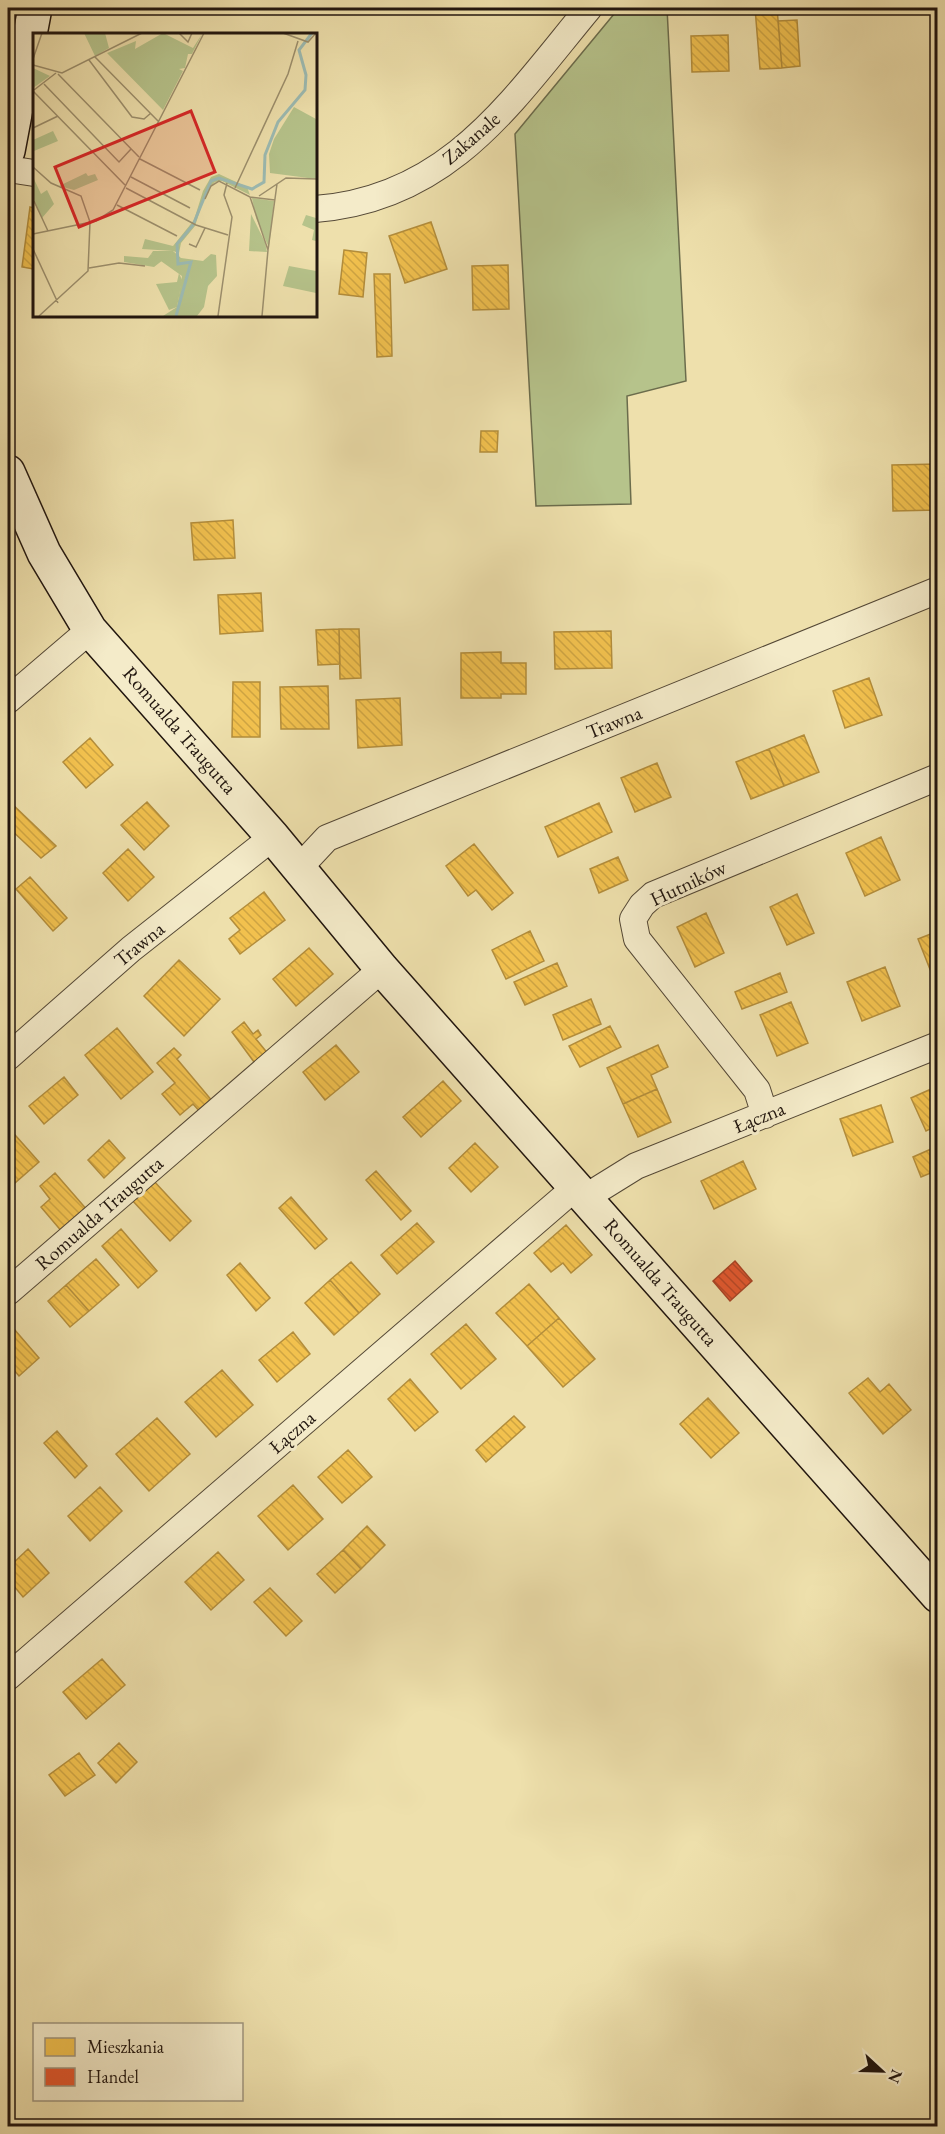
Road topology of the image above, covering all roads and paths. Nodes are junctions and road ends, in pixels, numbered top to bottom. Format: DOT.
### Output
graph roads {
  1 [pos="35,8"];
  2 [pos="590,8"];
  3 [pos="8,152"];
  4 [pos="8,169"];
  5 [pos="33,173"];
  6 [pos="316,209"];
  7 [pos="8,472"];
  8 [pos="938,590"];
  9 [pos="90,630"];
  10 [pos="8,700"];
  11 [pos="938,777"];
  12 [pos="273,837"];
  13 [pos="299,868"];
  14 [pos="382,969"];
  15 [pos="938,1045"];
  16 [pos="8,1057"];
  17 [pos="765,1115"];
  18 [pos="582,1192"];
  19 [pos="8,1292"];
  20 [pos="938,1596"];
  21 [pos="8,1677"];
  1 -- 3 [label="main road"];
  2 -- 6 [label="street, Zakanale"];
  4 -- 5 [label="street"];
  7 -- 9 [label="main road, Romualda Traugutta"];
  8 -- 13 [label="street, Trawna"];
  9 -- 10 [label="street"];
  9 -- 12 [label="main road, Romualda Traugutta"];
  11 -- 17 [label="street, Hutników"];
  12 -- 13 [label="main road, Romualda Traugutta"];
  12 -- 16 [label="street, Trawna"];
  13 -- 14 [label="main road, Romualda Traugutta"];
  14 -- 18 [label="main road, Romualda Traugutta"];
  14 -- 19 [label="street, Romualda Traugutta"];
  15 -- 17 [label="street, Łączna"];
  17 -- 18 [label="street, Łączna"];
  18 -- 20 [label="main road, Romualda Traugutta"];
  18 -- 21 [label="street, Łączna"];
}
